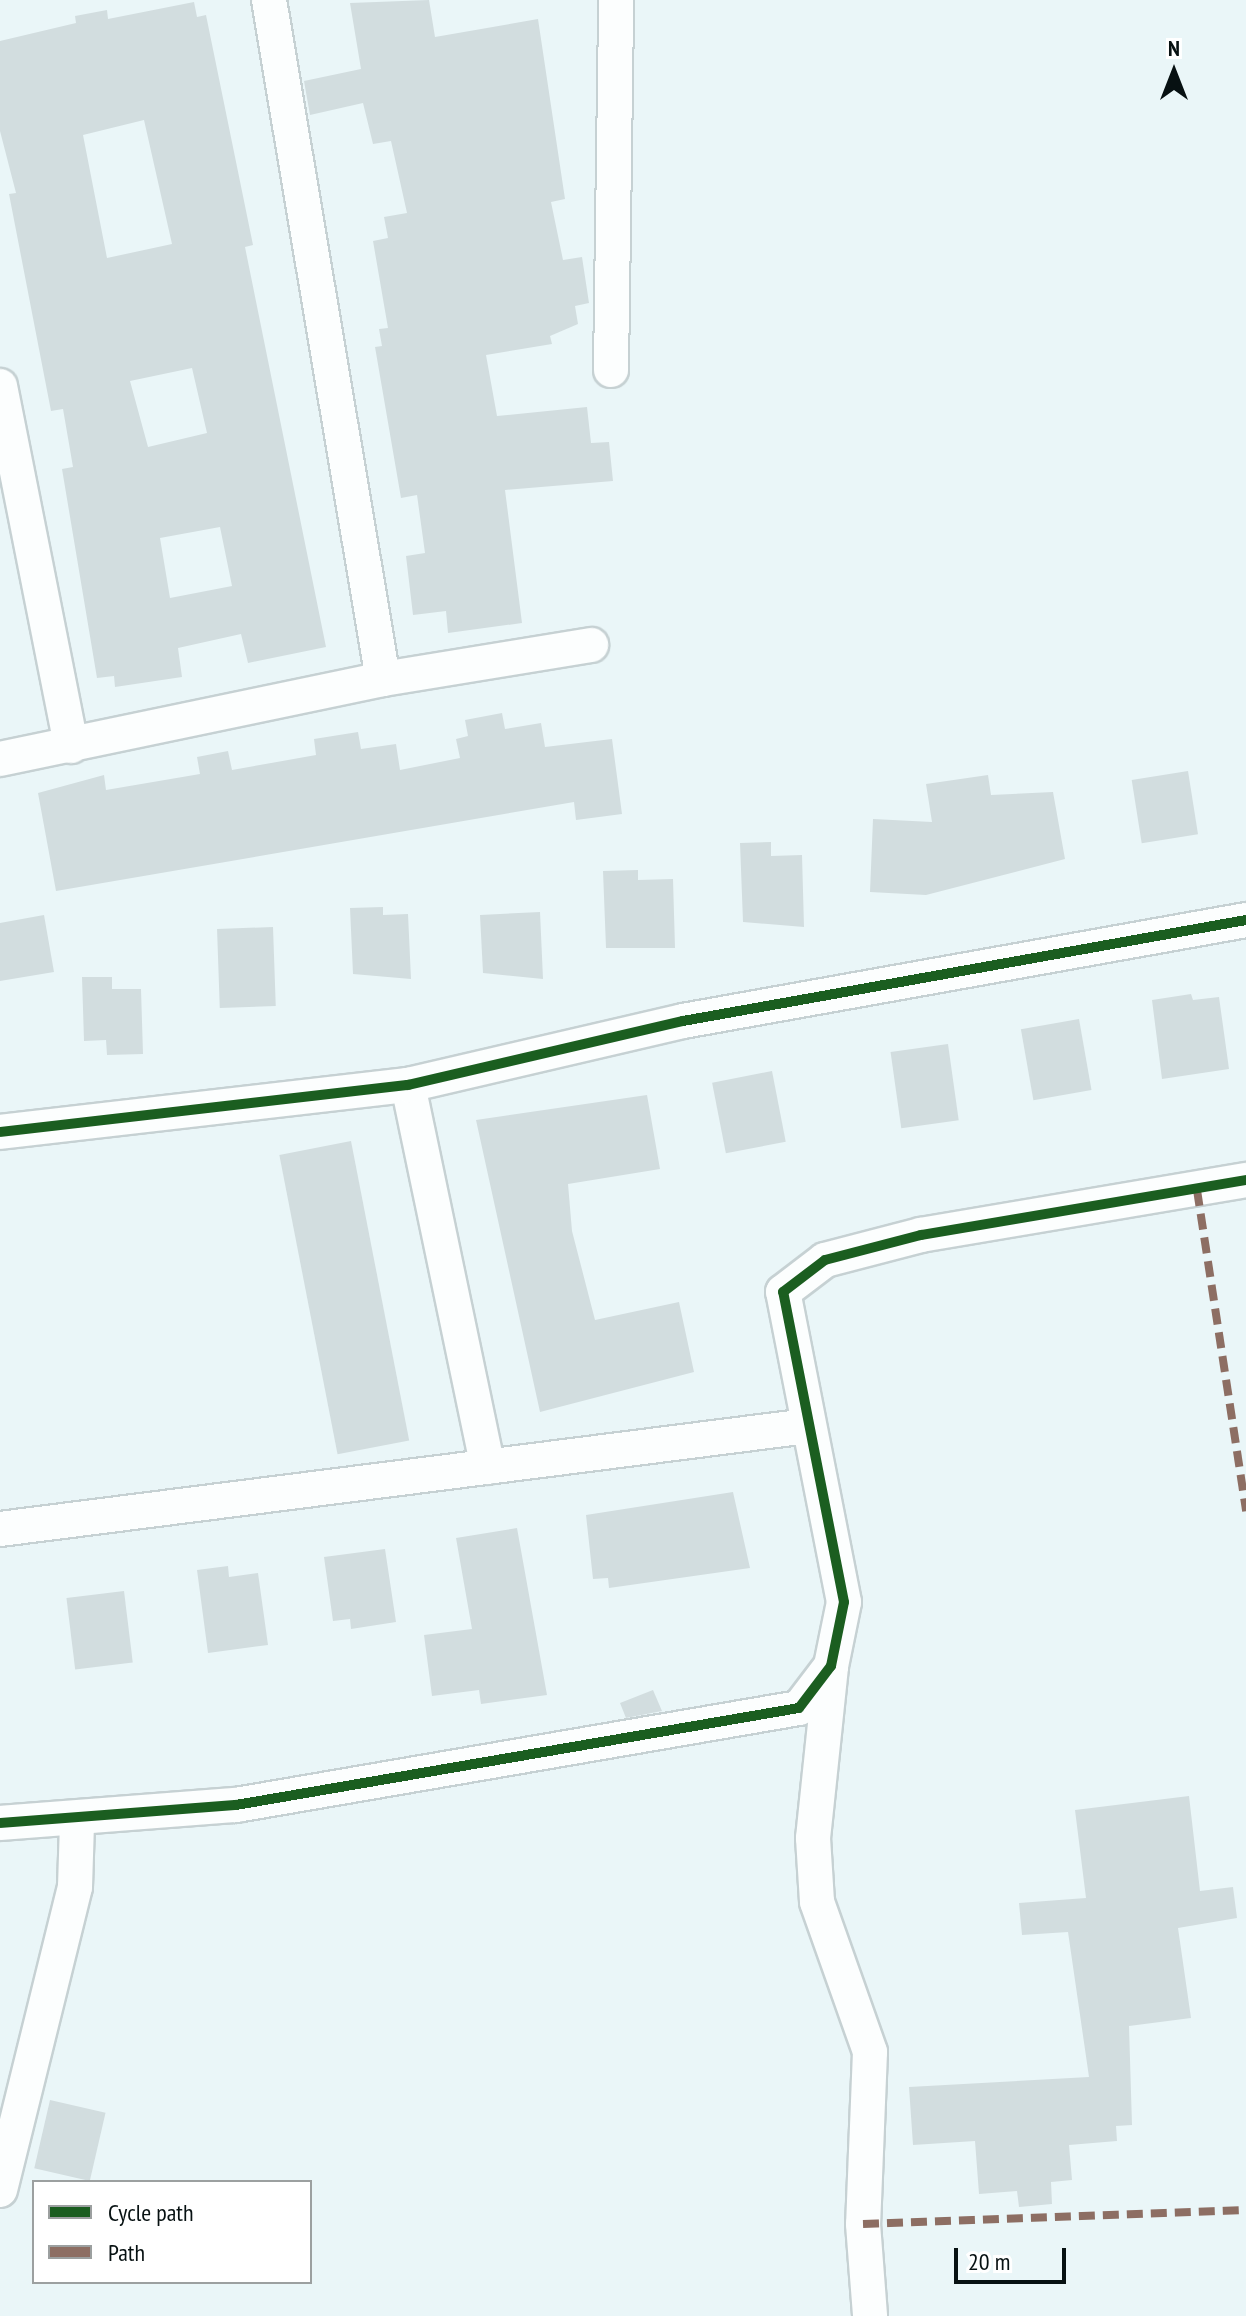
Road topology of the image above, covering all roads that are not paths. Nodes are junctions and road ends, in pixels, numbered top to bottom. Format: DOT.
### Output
graph roads {
  1 [pos="269,0"];
  2 [pos="616,0"];
  3 [pos="611,370"];
  4 [pos="0,386"];
  5 [pos="591,645"];
  6 [pos="383,679"];
  7 [pos="71,746"];
  8 [pos="0,759"];
  9 [pos="1246,920"];
  10 [pos="408,1085"];
  11 [pos="0,1132"];
  12 [pos="1246,1180"];
  13 [pos="807,1426"];
  14 [pos="488,1467"];
  15 [pos="0,1529"];
  16 [pos="831,1666"];
  17 [pos="77,1822"];
  18 [pos="0,1823"];
  19 [pos="0,2190"];
  20 [pos="870,2316"];
  1 -- 6 [label="street"];
  2 -- 3 [label="street"];
  4 -- 7 [label="street"];
  5 -- 6 [label="street"];
  6 -- 7 [label="street"];
  7 -- 8 [label="street"];
  9 -- 10 [label="street"];
  10 -- 11 [label="street"];
  10 -- 14 [label="street"];
  12 -- 13 [label="street"];
  13 -- 14 [label="street"];
  13 -- 16 [label="street"];
  14 -- 15 [label="street"];
  16 -- 17 [label="street"];
  16 -- 20 [label="street"];
  17 -- 18 [label="street"];
  17 -- 19 [label="street"];
}
